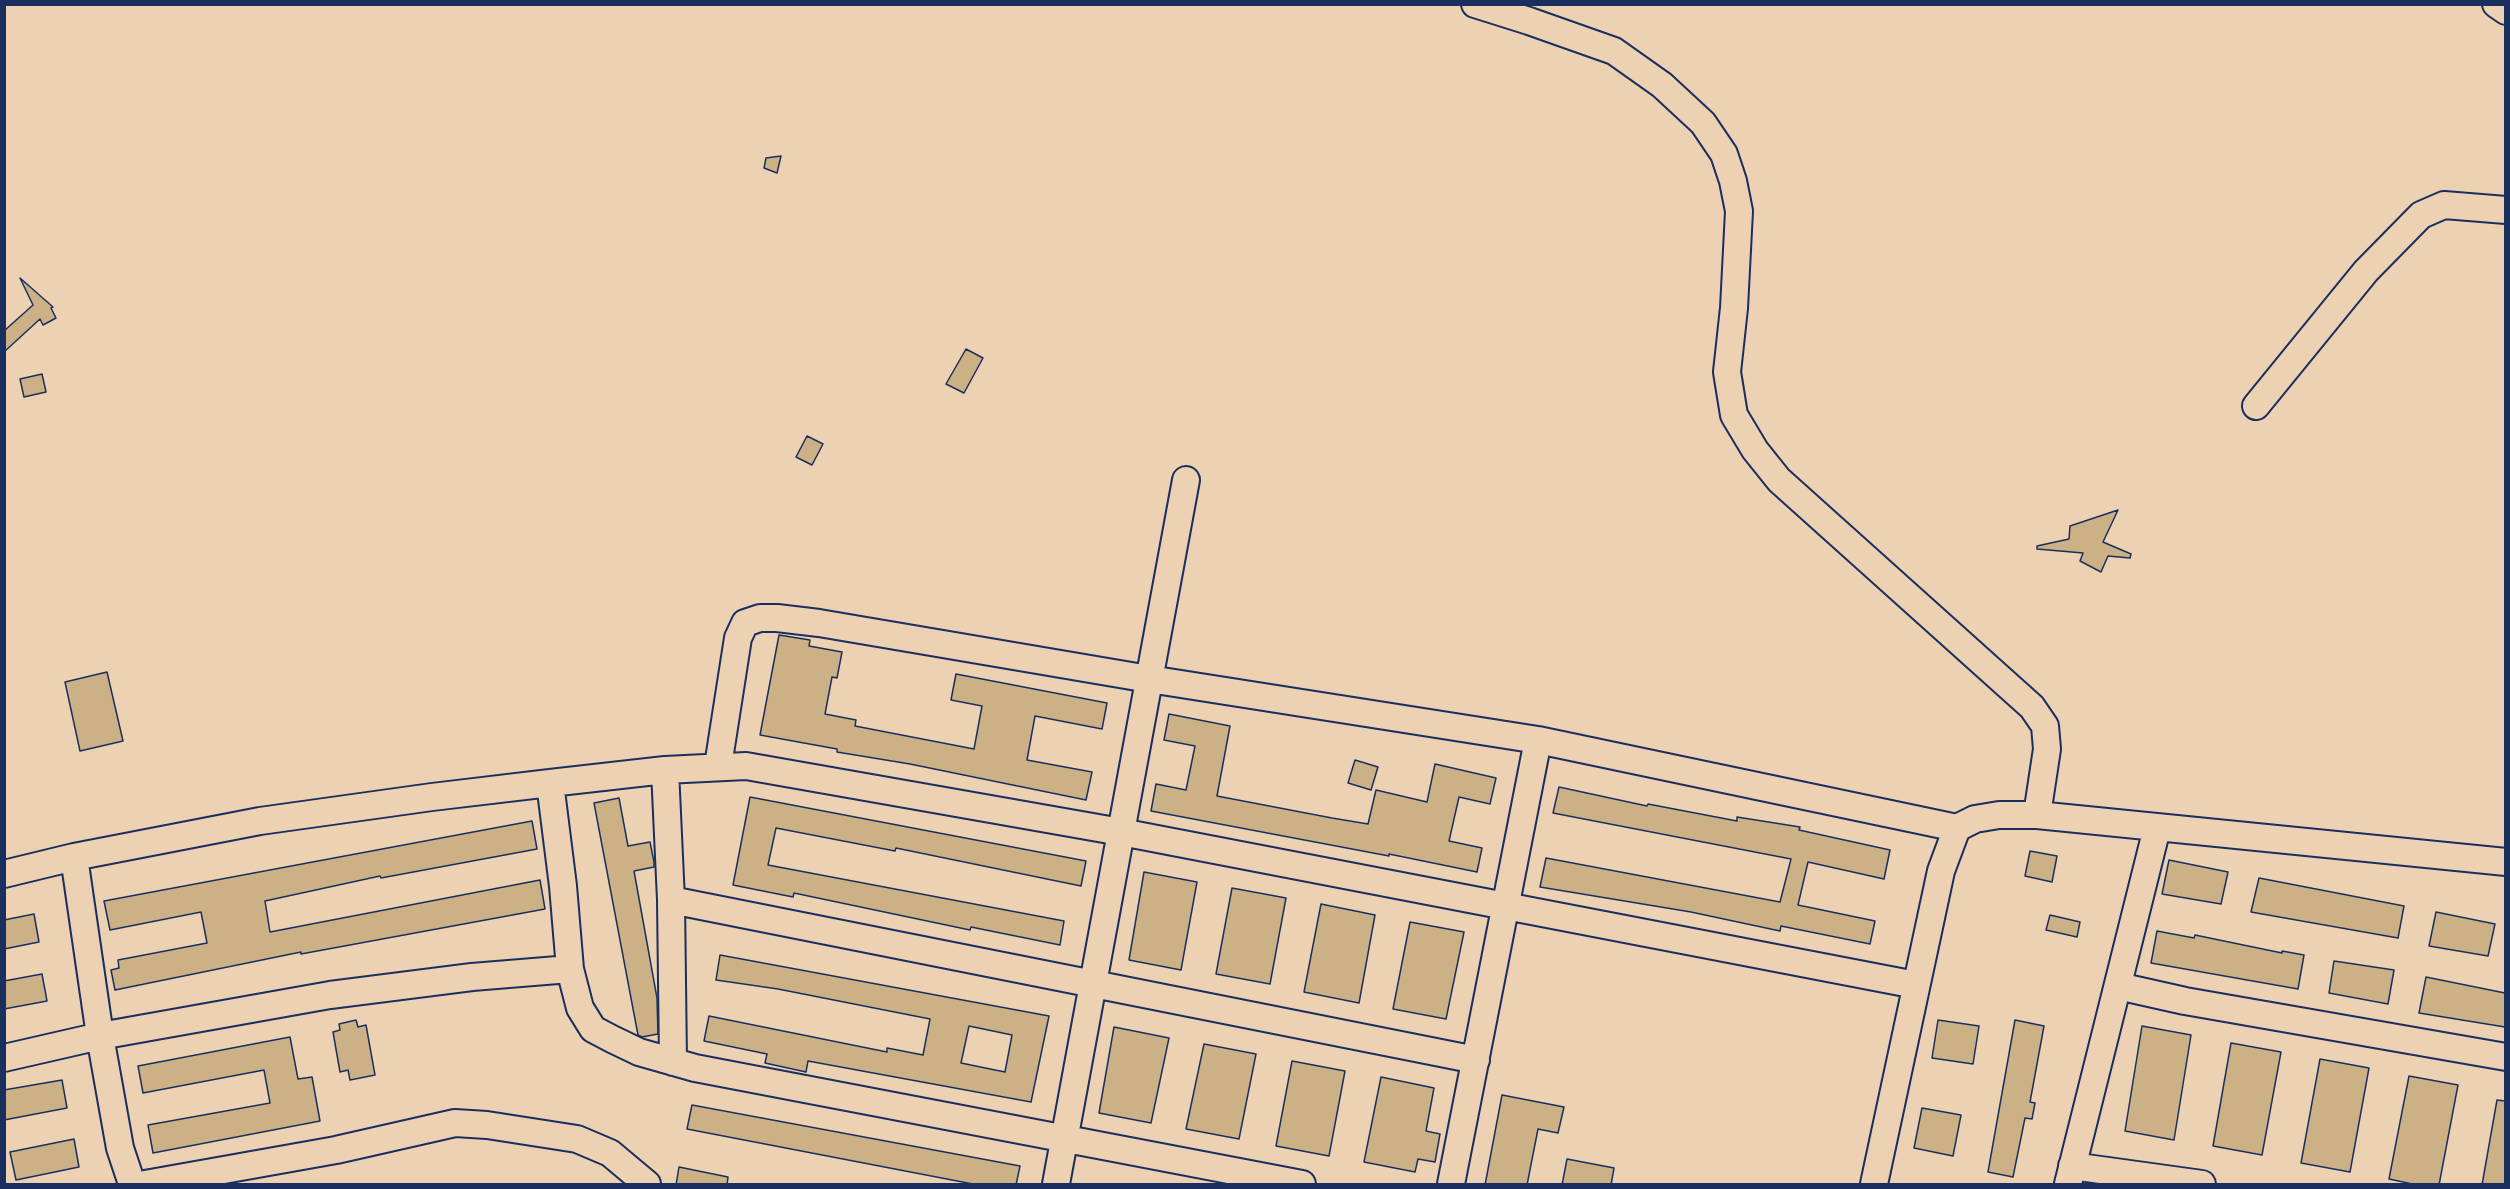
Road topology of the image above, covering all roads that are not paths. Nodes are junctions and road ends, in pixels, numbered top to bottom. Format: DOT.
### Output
graph roads {
  1 [pos="1475,4"];
  2 [pos="2496,4"];
  3 [pos="2505,11"];
  4 [pos="2505,210"];
  5 [pos="2256,406"];
  6 [pos="1186,480"];
  7 [pos="1149,679"];
  8 [pos="1538,740"];
  9 [pos="718,766"];
  10 [pos="665,770"];
  11 [pos="550,783"];
  12 [pos="2037,815"];
  13 [pos="1957,828"];
  14 [pos="2157,828"];
  15 [pos="1121,832"];
  16 [pos="74,857"];
  17 [pos="2505,862"];
  18 [pos="4,874"];
  19 [pos="671,900"];
  20 [pos="1505,907"];
  21 [pos="570,969"];
  22 [pos="1916,985"];
  23 [pos="1092,986"];
  24 [pos="2118,986"];
  25 [pos="100,1036"];
  26 [pos="2505,1057"];
  27 [pos="4,1058"];
  28 [pos="1476,1060"];
  29 [pos="673,1062"];
  30 [pos="1064,1139"];
  31 [pos="2070,1175"];
  32 [pos="132,1185"];
  33 [pos="145,1185"];
  34 [pos="647,1185"];
  35 [pos="1056,1185"];
  36 [pos="1302,1185"];
  37 [pos="1451,1185"];
  38 [pos="1874,1185"];
  39 [pos="2202,1185"];
  1 -- 12 [label="street"];
  2 -- 3 [label="street"];
  4 -- 5 [label="street"];
  6 -- 7 [label="street"];
  7 -- 8 [label="street"];
  7 -- 9 [label="street"];
  7 -- 15 [label="street"];
  8 -- 13 [label="street"];
  8 -- 20 [label="street"];
  9 -- 10 [label="street"];
  9 -- 15 [label="street"];
  10 -- 11 [label="street"];
  10 -- 19 [label="street"];
  11 -- 16 [label="street"];
  11 -- 21 [label="street"];
  12 -- 13 [label="street"];
  12 -- 14 [label="street"];
  13 -- 22 [label="street"];
  14 -- 17 [label="street"];
  14 -- 24 [label="street"];
  15 -- 20 [label="street"];
  15 -- 23 [label="street"];
  16 -- 18 [label="street"];
  16 -- 25 [label="street"];
  19 -- 23 [label="street"];
  19 -- 29 [label="street"];
  20 -- 22 [label="street"];
  20 -- 28 [label="street"];
  21 -- 25 [label="street"];
  21 -- 29 [label="street"];
  22 -- 38 [label="street"];
  23 -- 28 [label="street"];
  23 -- 30 [label="street"];
  24 -- 26 [label="street"];
  24 -- 31 [label="street"];
  25 -- 27 [label="street"];
  25 -- 32 [label="street"];
  28 -- 37 [label="street"];
  29 -- 30 [label="street"];
  30 -- 35 [label="street"];
  30 -- 36 [label="street"];
  31 -- 39 [label="street"];
  33 -- 34 [label="street"];
}
